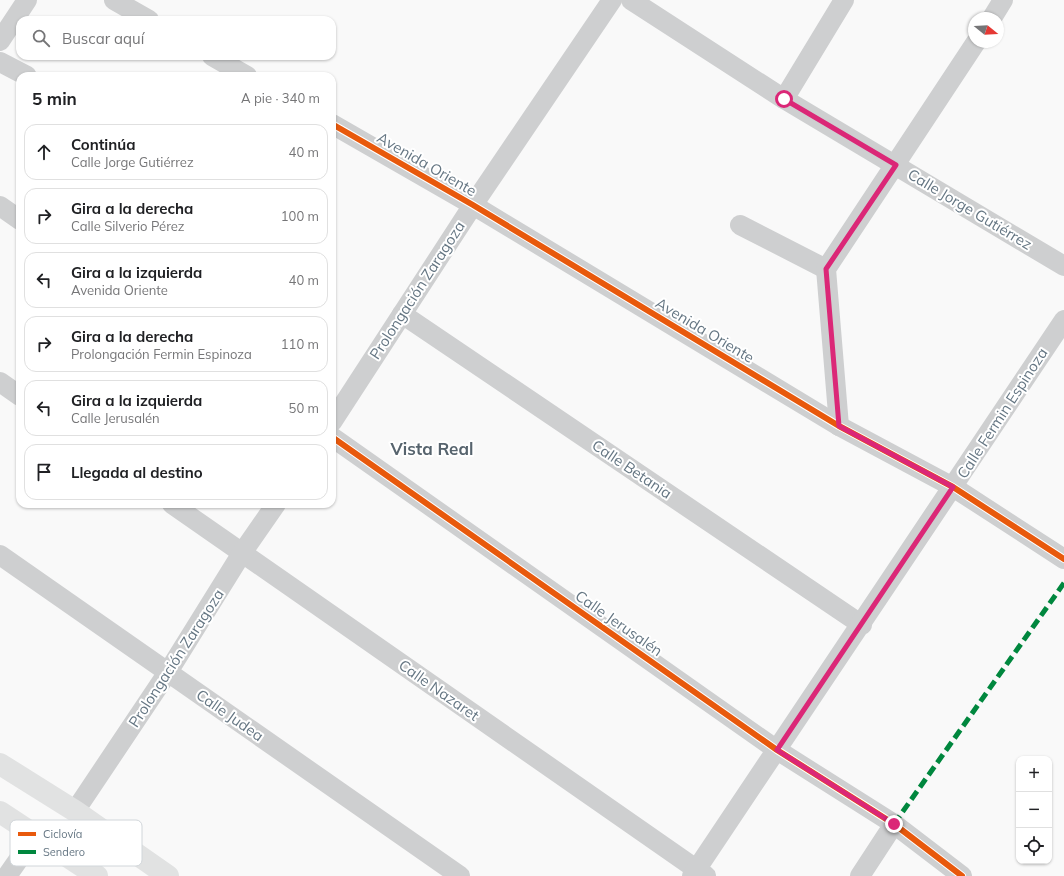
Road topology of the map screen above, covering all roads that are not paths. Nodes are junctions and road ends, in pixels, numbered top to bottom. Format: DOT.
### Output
graph roads {
  1 [pos="28,0"];
  2 [pos="114,0"];
  3 [pos="612,0"];
  4 [pos="631,0"];
  5 [pos="844,0"];
  6 [pos="1004,0"];
  7 [pos="996,12"];
  8 [pos="17,16"];
  9 [pos="142,16"];
  10 [pos="16,18"];
  11 [pos="0,41"];
  12 [pos="972,48"];
  13 [pos="219,60"];
  14 [pos="0,62"];
  15 [pos="19,72"];
  16 [pos="240,72"];
  17 [pos="784,99"];
  18 [pos="336,126"];
  19 [pos="896,165"];
  20 [pos="473,205"];
  21 [pos="0,206"];
  22 [pos="16,217"];
  23 [pos="740,226"];
  24 [pos="1064,266"];
  25 [pos="826,269"];
  26 [pos="402,314"];
  27 [pos="1064,320"];
  28 [pos="0,382"];
  29 [pos="16,393"];
  30 [pos="336,416"];
  31 [pos="839,426"];
  32 [pos="336,440"];
  33 [pos="953,487"];
  34 [pos="178,508"];
  35 [pos="273,508"];
  36 [pos="242,553"];
  37 [pos="0,555"];
  38 [pos="1064,559"];
  39 [pos="862,625"];
  40 [pos="168,672"];
  41 [pos="777,750"];
  42 [pos="0,764"];
  43 [pos="0,812"];
  44 [pos="75,812"];
  45 [pos="12,820"];
  46 [pos="87,820"];
  47 [pos="894,824"];
  48 [pos="142,858"];
  49 [pos="14,866"];
  50 [pos="82,866"];
  51 [pos="698,874"];
  52 [pos="7,876"];
  53 [pos="97,876"];
  54 [pos="168,876"];
  55 [pos="460,876"];
  56 [pos="860,876"];
  57 [pos="962,876"];
  1 -- 8 [label="street"];
  2 -- 9 [label="street"];
  3 -- 20 [label="street, Prolongación Zaragoza"];
  4 -- 17 [label="street, Calle Jorge Gutiérrez"];
  5 -- 17 [label="street"];
  6 -- 7 [label="street"];
  10 -- 11 [label="street"];
  12 -- 19 [label="street"];
  13 -- 16 [label="street"];
  14 -- 15 [label="street"];
  17 -- 19 [label="street, Calle Jorge Gutiérrez"];
  18 -- 20 [label="street, Avenida Oriente"];
  19 -- 24 [label="street, Calle Jorge Gutiérrez"];
  19 -- 25 [label="street"];
  20 -- 26 [label="street, Prolongación Zaragoza"];
  20 -- 31 [label="street, Avenida Oriente"];
  21 -- 22 [label="street"];
  23 -- 25 [label="street"];
  25 -- 31 [label="street"];
  26 -- 30 [label="street, Prolongación Zaragoza"];
  26 -- 39 [label="street, Calle Betania"];
  27 -- 33 [label="street, Calle Fermin Espinoza"];
  28 -- 29 [label="street"];
  31 -- 33 [label="street, Avenida Oriente"];
  32 -- 41 [label="street, Calle Jerusalén"];
  33 -- 38 [label="street, Avenida Oriente"];
  33 -- 39 [label="street, Calle Fermin Espinoza"];
  34 -- 36 [label="street, Calle Nazaret"];
  35 -- 36 [label="street, Prolongación Zaragoza"];
  36 -- 40 [label="street, Prolongación Zaragoza"];
  36 -- 51 [label="street, Calle Nazaret"];
  37 -- 40 [label="street, Calle Judea"];
  39 -- 41 [label="street, Calle Fermin Espinoza"];
  40 -- 44 [label="street, Prolongación Zaragoza"];
  40 -- 55 [label="street, Calle Judea"];
  41 -- 47 [label="street, Calle Jerusalén"];
  41 -- 51 [label="street, Calle Fermin Espinoza"];
  42 -- 44 [label="main road"];
  43 -- 45 [label="main road"];
  44 -- 46 [label="main road"];
  47 -- 56 [label="street"];
  47 -- 57 [label="street, Calle Jerusalén"];
  48 -- 54 [label="main road"];
  49 -- 52 [label="street"];
  50 -- 53 [label="main road"];
}
